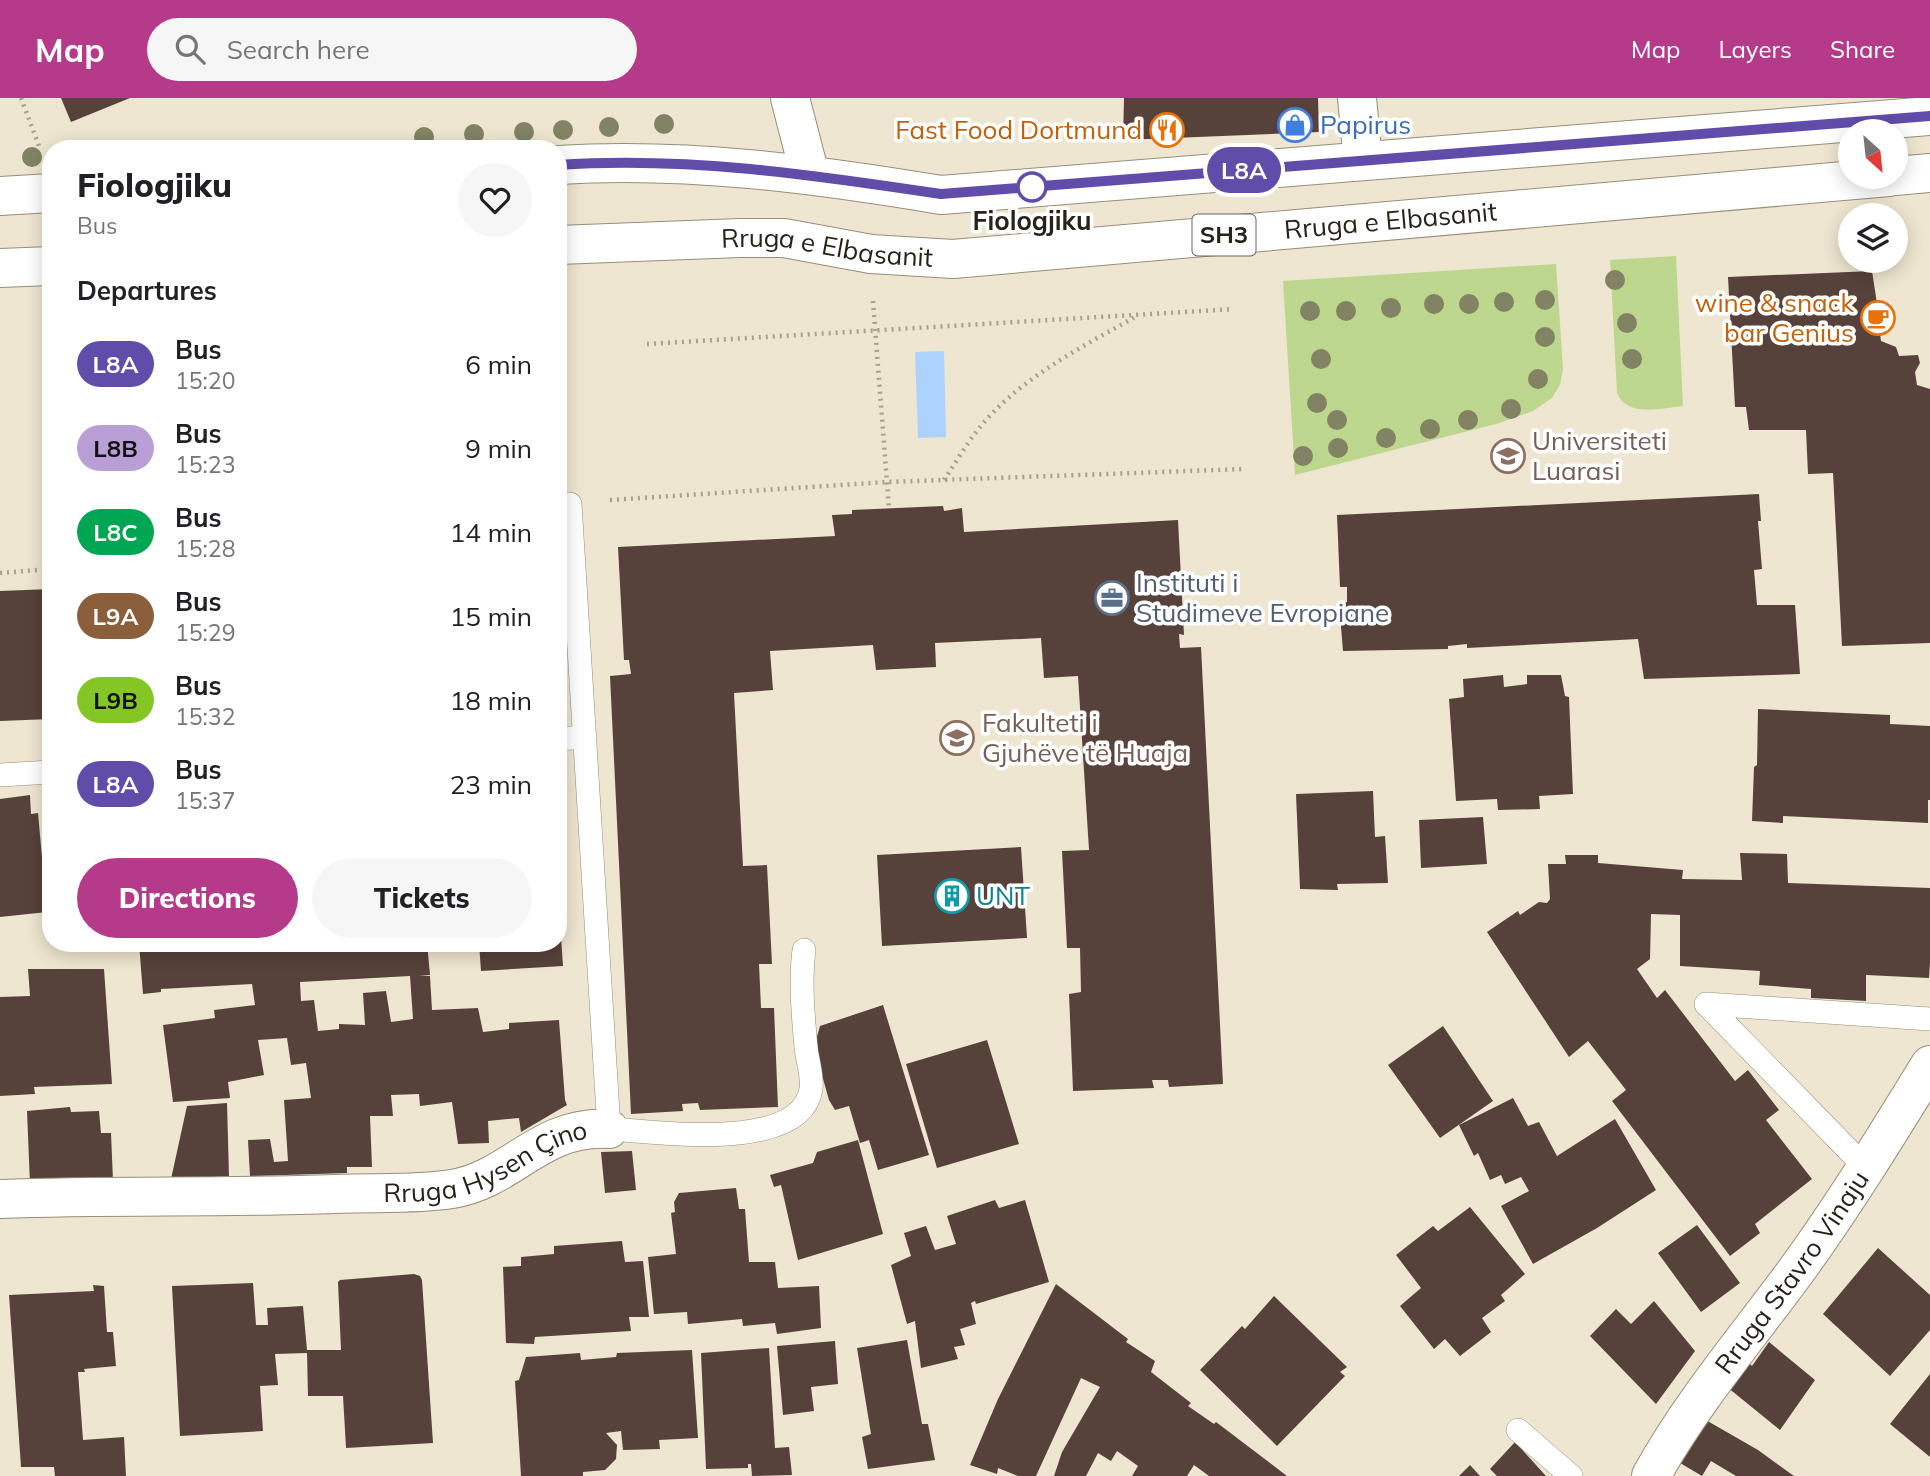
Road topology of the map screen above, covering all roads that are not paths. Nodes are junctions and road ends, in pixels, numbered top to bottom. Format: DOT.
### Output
graph roads {
  1 [pos="790,98"];
  2 [pos="1357,98"];
  3 [pos="1930,116"];
  4 [pos="1363,161"];
  5 [pos="567,164"];
  6 [pos="1930,173"];
  7 [pos="810,175"];
  8 [pos="1908,175"];
  9 [pos="1838,181"];
  10 [pos="42,194"];
  11 [pos="0,196"];
  12 [pos="567,245"];
  13 [pos="42,266"];
  14 [pos="0,268"];
  15 [pos="570,504"];
  16 [pos="585,737"];
  17 [pos="567,738"];
  18 [pos="42,773"];
  19 [pos="0,775"];
  20 [pos="804,950"];
  21 [pos="1930,1019"];
  22 [pos="1930,1065"];
  23 [pos="608,1129"];
  24 [pos="1867,1169"];
  25 [pos="0,1199"];
  26 [pos="1518,1430"];
  27 [pos="1571,1476"];
  28 [pos="1651,1476"];
  1 -- 7 [label="main road"];
  2 -- 4 [label="main road"];
  3 -- 4 [label="main road"];
  4 -- 7 [label="main road"];
  5 -- 7 [label="main road"];
  6 -- 8 [label="main road"];
  9 -- 12 [label="main road, Rruga e Elbasanit / SH3"];
  10 -- 11 [label="main road"];
  13 -- 14 [label="main road"];
  15 -- 16 [label="lane"];
  16 -- 17 [label="lane"];
  16 -- 23 [label="lane"];
  18 -- 19 [label="lane"];
  20 -- 23 [label="lane, Rruga Hysen Çino"];
  21 -- 24 [label="lane"];
  22 -- 24 [label="main road, Rruga Stavro Vinaju"];
  23 -- 25 [label="main road, Rruga Hysen Çino"];
  24 -- 28 [label="main road, Rruga Stavro Vinaju"];
  26 -- 27 [label="lane"];
}
